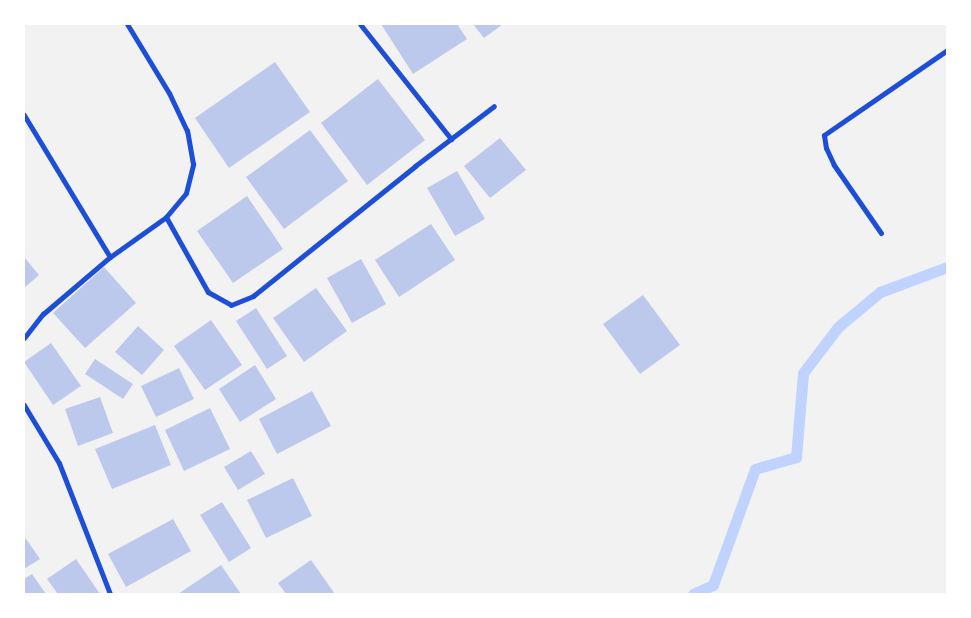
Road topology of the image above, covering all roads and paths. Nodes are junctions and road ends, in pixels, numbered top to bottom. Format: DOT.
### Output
graph roads {
  1 [pos="127,24"];
  2 [pos="360,24"];
  3 [pos="947,50"];
  4 [pos="494,106"];
  5 [pos="24,115"];
  6 [pos="451,140"];
  7 [pos="166,217"];
  8 [pos="881,233"];
  9 [pos="110,257"];
  10 [pos="24,338"];
  11 [pos="24,405"];
  12 [pos="110,594"];
  1 -- 7 [label="street"];
  2 -- 6 [label="street"];
  3 -- 8 [label="street"];
  4 -- 6 [label="street"];
  5 -- 9 [label="street"];
  6 -- 7 [label="street"];
  7 -- 9 [label="street"];
  9 -- 10 [label="street"];
  11 -- 12 [label="street"];
}
